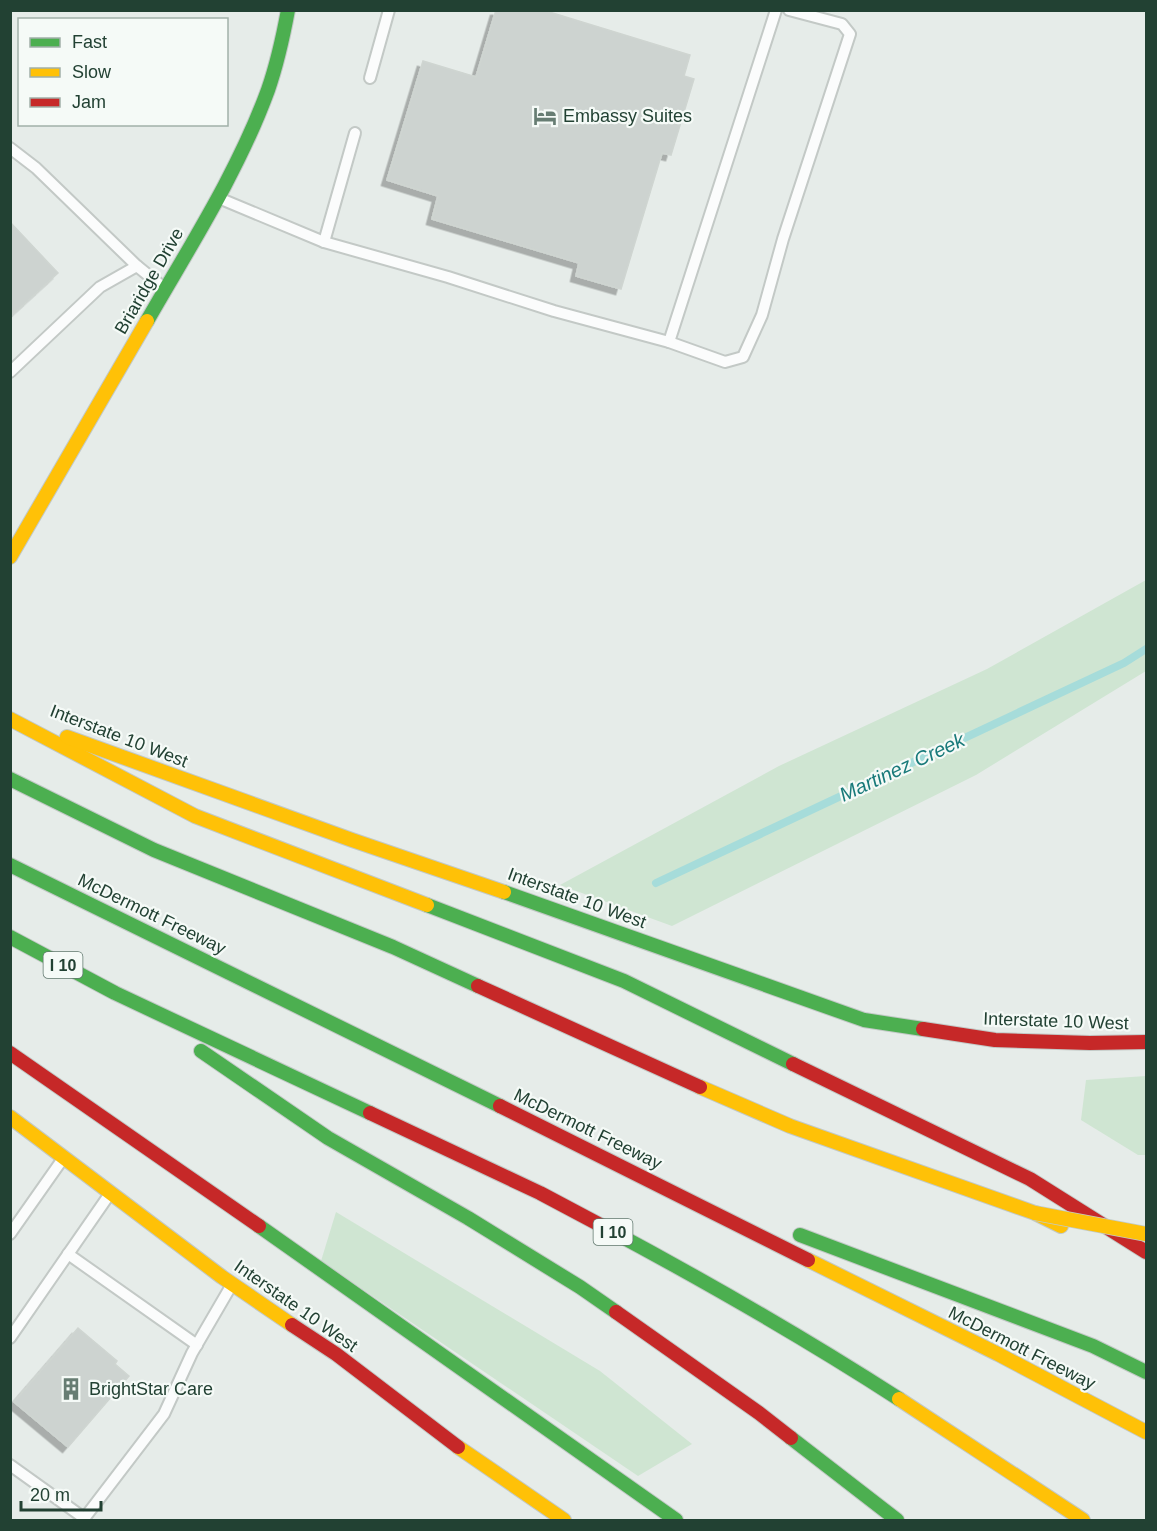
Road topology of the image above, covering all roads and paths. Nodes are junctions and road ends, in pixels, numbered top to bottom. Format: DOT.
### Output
graph roads {
  1 [pos="288,10"];
  2 [pos="389,10"];
  3 [pos="777,10"];
  4 [pos="789,10"];
  5 [pos="370,78"];
  6 [pos="355,133"];
  7 [pos="10,148"];
  8 [pos="218,198"];
  9 [pos="324,242"];
  10 [pos="137,266"];
  11 [pos="166,289"];
  12 [pos="669,342"];
  13 [pos="10,372"];
  14 [pos="10,557"];
  15 [pos="10,714"];
  16 [pos="10,719"];
  17 [pos="10,779"];
  18 [pos="10,865"];
  19 [pos="10,937"];
  20 [pos="115,993"];
  21 [pos="1146,1042"];
  22 [pos="10,1053"];
  23 [pos="10,1117"];
  24 [pos="64,1157"];
  25 [pos="647,1178"];
  26 [pos="110,1192"];
  27 [pos="1035,1213"];
  28 [pos="759,1220"];
  29 [pos="792,1233"];
  30 [pos="10,1234"];
  31 [pos="1077,1234"];
  32 [pos="1146,1234"];
  33 [pos="1146,1252"];
  34 [pos="68,1254"];
  35 [pos="232,1283"];
  36 [pos="10,1338"];
  37 [pos="196,1345"];
  38 [pos="1146,1372"];
  39 [pos="1146,1432"];
  40 [pos="10,1465"];
  41 [pos="84,1519"];
  42 [pos="564,1521"];
  43 [pos="676,1521"];
  44 [pos="897,1521"];
  45 [pos="1083,1521"];
  1 -- 8 [label="main road, Briaridge Drive"];
  2 -- 5 [label="lane"];
  3 -- 12 [label="lane"];
  4 -- 12 [label="lane"];
  6 -- 9 [label="lane"];
  7 -- 10 [label="lane"];
  8 -- 9 [label="lane"];
  8 -- 11 [label="main road, Briaridge Drive"];
  9 -- 12 [label="lane"];
  10 -- 11 [label="lane"];
  10 -- 13 [label="lane"];
  11 -- 14 [label="main road, Briaridge Drive"];
  15 -- 21 [label="main road, Interstate 10 West"];
  16 -- 33 [label="main road"];
  17 -- 27 [label="main road"];
  18 -- 25 [label="main road, McDermott Freeway"];
  19 -- 20 [label="main road, I 10"];
  20 -- 44 [label="main road"];
  20 -- 45 [label="main road, I 10"];
  22 -- 43 [label="main road"];
  23 -- 24 [label="main road, Interstate 10 West"];
  24 -- 26 [label="main road, Interstate 10 West"];
  24 -- 30 [label="lane"];
  25 -- 28 [label="main road"];
  25 -- 39 [label="main road, McDermott Freeway"];
  26 -- 34 [label="lane"];
  26 -- 35 [label="main road, Interstate 10 West"];
  27 -- 31 [label="main road, bridge"];
  27 -- 32 [label="main road, bridge"];
  29 -- 38 [label="main road"];
  34 -- 36 [label="lane"];
  34 -- 37 [label="lane"];
  35 -- 37 [label="lane"];
  35 -- 42 [label="main road, Interstate 10 West"];
  37 -- 41 [label="lane"];
  40 -- 41 [label="lane"];
}
